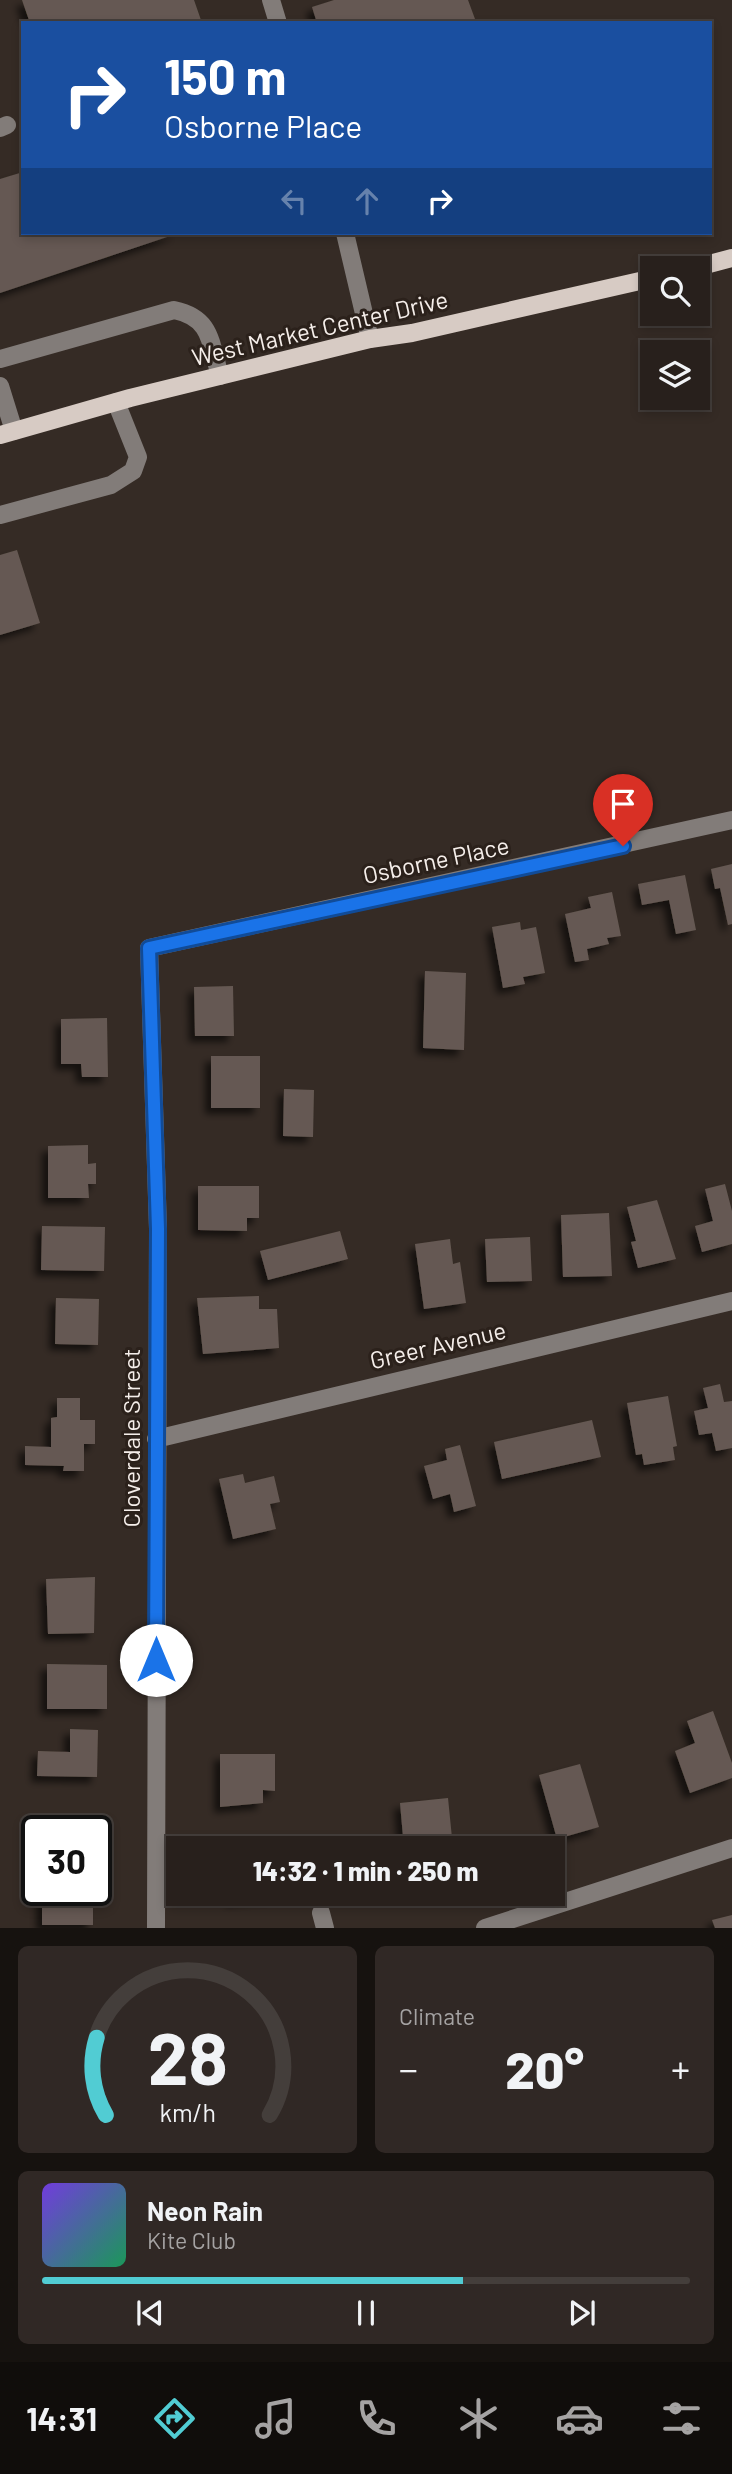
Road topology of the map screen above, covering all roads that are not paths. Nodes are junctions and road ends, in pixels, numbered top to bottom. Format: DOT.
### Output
graph roads {
  1 [pos="271,0"];
  2 [pos="277,21"];
  3 [pos="345,235"];
  4 [pos="732,258"];
  5 [pos="710,264"];
  6 [pos="640,281"];
  7 [pos="370,339"];
  8 [pos="0,359"];
  9 [pos="220,376"];
  10 [pos="0,386"];
  11 [pos="116,402"];
  12 [pos="7,433"];
  13 [pos="0,515"];
  14 [pos="732,820"];
  15 [pos="149,948"];
  16 [pos="732,1301"];
  17 [pos="156,1439"];
  18 [pos="732,1848"];
  19 [pos="156,1928"];
  20 [pos="485,1928"];
  1 -- 2 [label="street"];
  3 -- 7 [label="street"];
  4 -- 5 [label="main road"];
  6 -- 7 [label="main road, West Market Center Drive"];
  7 -- 9 [label="main road, West Market Center Drive"];
  8 -- 9 [label="street"];
  9 -- 11 [label="main road, West Market Center Drive"];
  10 -- 12 [label="street"];
  11 -- 12 [label="main road, West Market Center Drive"];
  11 -- 13 [label="street"];
  14 -- 15 [label="street, Osborne Place"];
  15 -- 17 [label="street, Cloverdale Street"];
  16 -- 17 [label="street, Greer Avenue"];
  17 -- 19 [label="street, Cloverdale Street"];
  18 -- 20 [label="street"];
}
